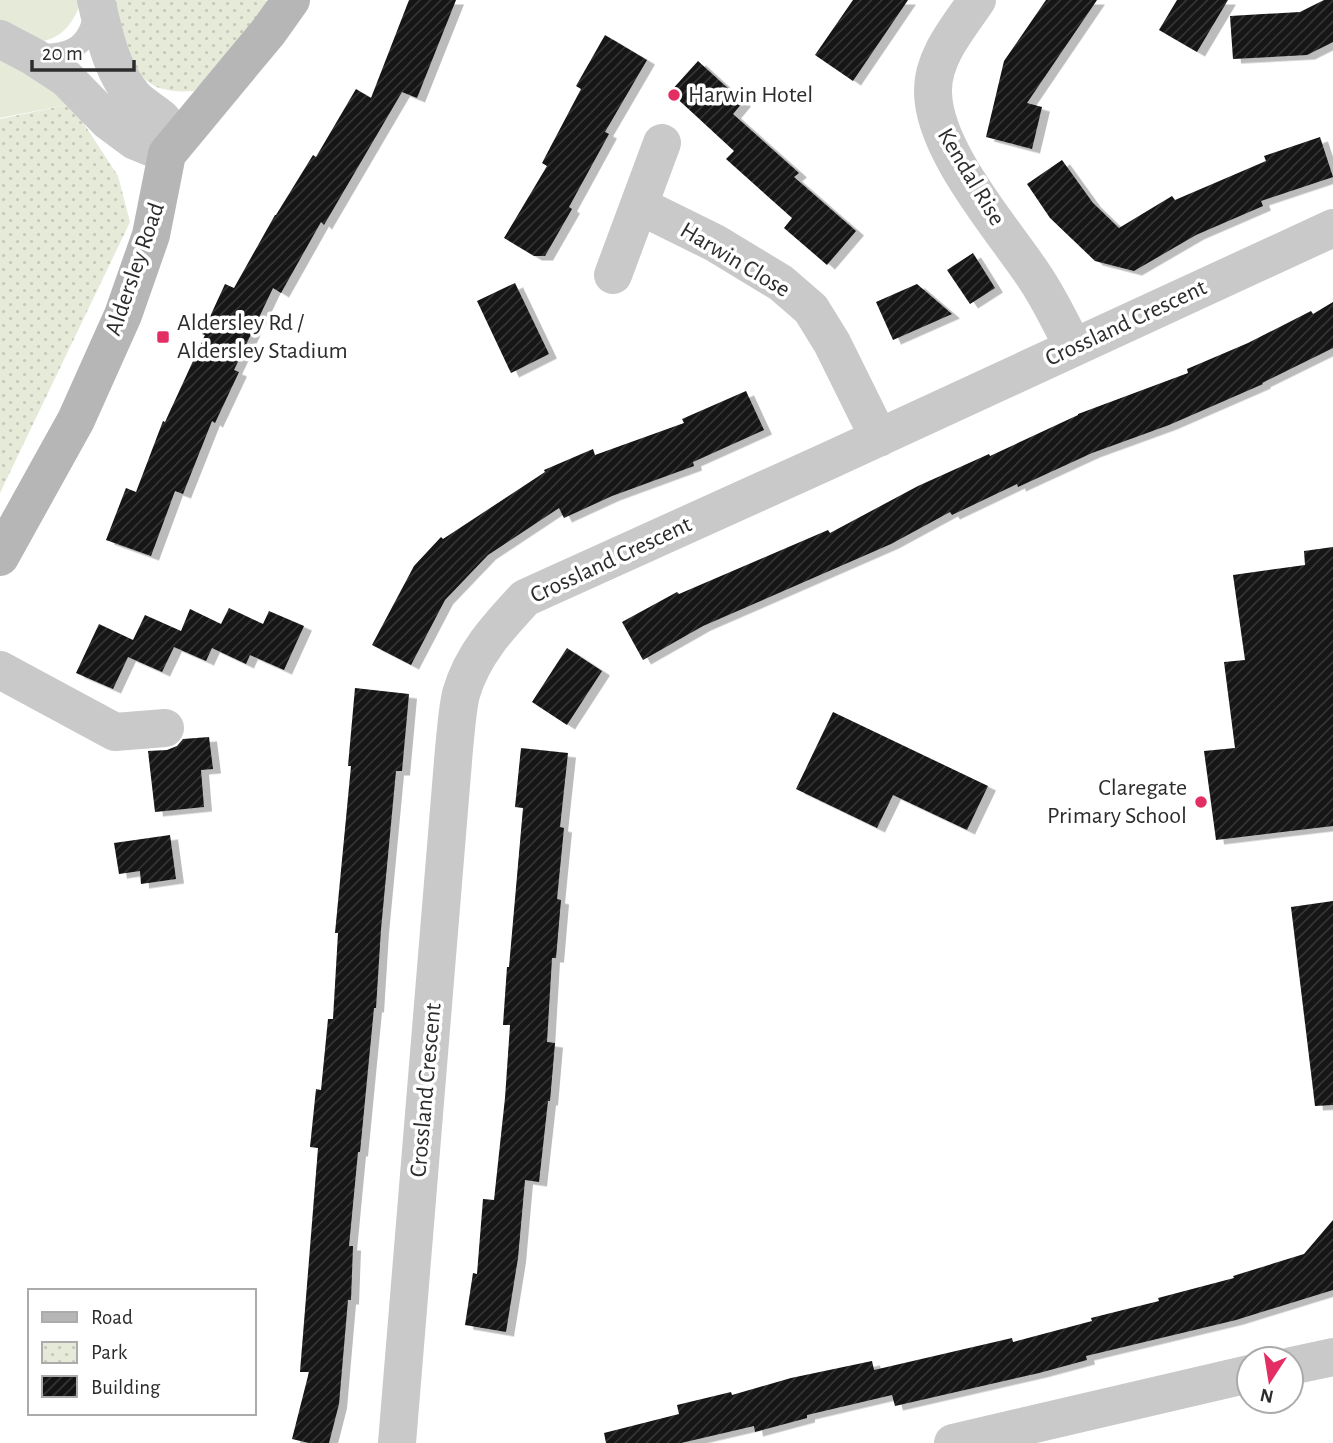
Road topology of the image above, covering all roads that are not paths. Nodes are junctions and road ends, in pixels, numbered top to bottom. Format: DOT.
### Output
graph roads {
  1 [pos="292,0"];
  2 [pos="977,0"];
  3 [pos="96,1"];
  4 [pos="14,46"];
  5 [pos="662,142"];
  6 [pos="167,154"];
  7 [pos="640,206"];
  8 [pos="1333,228"];
  9 [pos="613,275"];
  10 [pos="1073,346"];
  11 [pos="879,438"];
  12 [pos="0,557"];
  13 [pos="0,670"];
  14 [pos="165,729"];
  15 [pos="1333,1357"];
  16 [pos="1305,1363"];
  17 [pos="1235,1377"];
  18 [pos="397,1443"];
  19 [pos="953,1443"];
  1 -- 6 [label="street, Aldersley Road"];
  2 -- 10 [label="street, Kendal Rise"];
  3 -- 4 [label="lane"];
  3 -- 6 [label="street"];
  4 -- 6 [label="street"];
  5 -- 7 [label="street"];
  6 -- 12 [label="street, Aldersley Road"];
  7 -- 9 [label="street"];
  7 -- 11 [label="street, Harwin Close"];
  8 -- 10 [label="street, Crossland Crescent"];
  10 -- 11 [label="street, Crossland Crescent"];
  11 -- 18 [label="street, Crossland Crescent"];
  13 -- 14 [label="street"];
  15 -- 16 [label="street"];
  17 -- 19 [label="street"];
}
